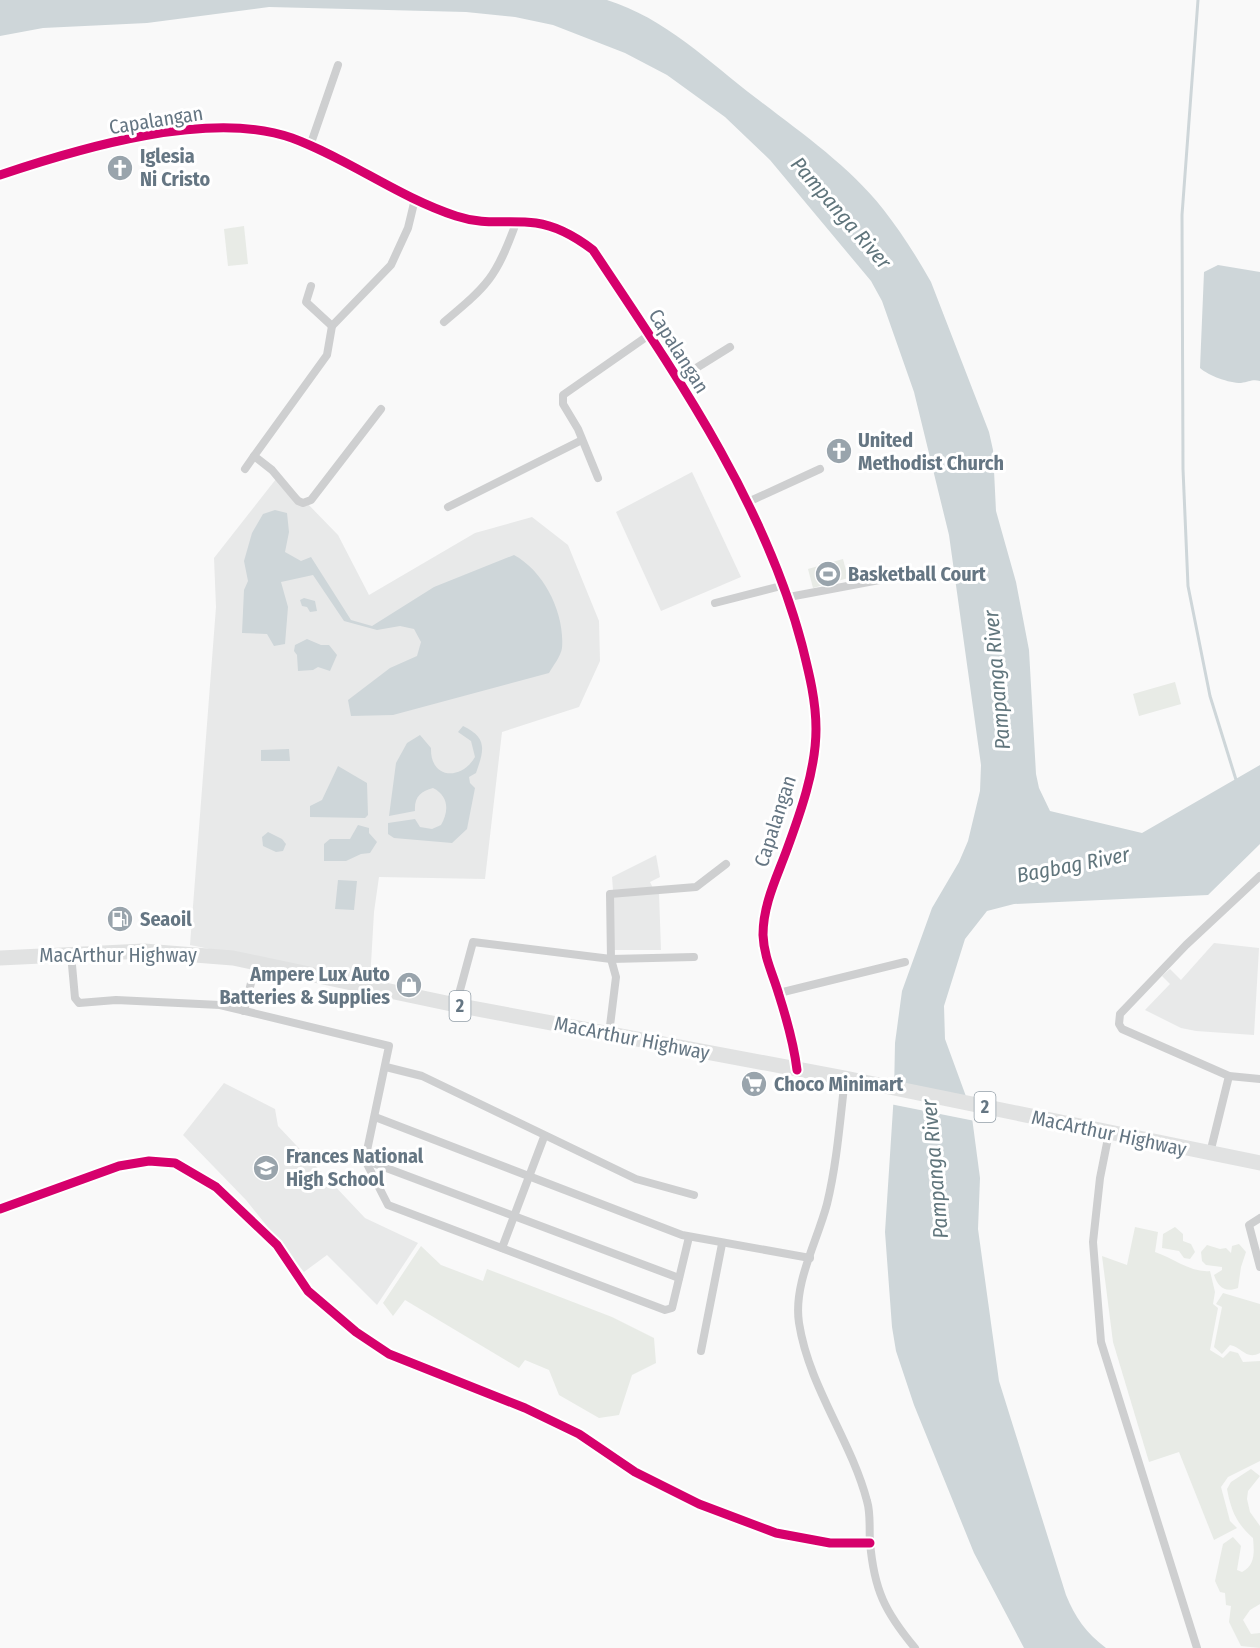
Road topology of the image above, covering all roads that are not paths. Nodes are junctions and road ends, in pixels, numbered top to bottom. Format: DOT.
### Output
graph roads {
  1 [pos="338,65"];
  2 [pos="310,146"];
  3 [pos="0,176"];
  4 [pos="415,199"];
  5 [pos="516,223"];
  6 [pos="310,285"];
  7 [pos="444,322"];
  8 [pos="332,326"];
  9 [pos="650,334"];
  10 [pos="730,347"];
  11 [pos="677,380"];
  12 [pos="381,409"];
  13 [pos="582,440"];
  14 [pos="254,456"];
  15 [pos="244,469"];
  16 [pos="820,469"];
  17 [pos="598,478"];
  18 [pos="748,502"];
  19 [pos="448,507"];
  20 [pos="927,571"];
  21 [pos="784,585"];
  22 [pos="789,597"];
  23 [pos="715,603"];
  24 [pos="726,864"];
  25 [pos="1260,876"];
  26 [pos="71,954"];
  27 [pos="694,957"];
  28 [pos="0,958"];
  29 [pos="611,959"];
  30 [pos="905,962"];
  31 [pos="256,963"];
  32 [pos="779,993"];
  33 [pos="456,1005"];
  34 [pos="244,1011"];
  35 [pos="609,1034"];
  36 [pos="386,1066"];
  37 [pos="797,1070"];
  38 [pos="1229,1076"];
  39 [pos="845,1078"];
  40 [pos="1260,1080"];
  41 [pos="375,1117"];
  42 [pos="1104,1132"];
  43 [pos="544,1137"];
  44 [pos="1210,1153"];
  45 [pos="365,1160"];
  46 [pos="1260,1163"];
  47 [pos="529,1177"];
  48 [pos="694,1195"];
  49 [pos="0,1209"];
  50 [pos="513,1215"];
  51 [pos="1260,1218"];
  52 [pos="689,1237"];
  53 [pos="722,1244"];
  54 [pos="502,1248"];
  55 [pos="810,1258"];
  56 [pos="1260,1268"];
  57 [pos="679,1278"];
  58 [pos="701,1351"];
  59 [pos="870,1544"];
  60 [pos="915,1648"];
  61 [pos="1197,1648"];
  1 -- 2 [label="street"];
  2 -- 3 [label="street, Capalangan"];
  2 -- 4 [label="street, Capalangan"];
  4 -- 5 [label="street, Capalangan"];
  4 -- 8 [label="street"];
  5 -- 7 [label="street"];
  5 -- 9 [label="street, Capalangan"];
  6 -- 8 [label="street"];
  8 -- 14 [label="street"];
  9 -- 11 [label="street, Capalangan"];
  9 -- 13 [label="street"];
  10 -- 11 [label="street"];
  11 -- 18 [label="street, Capalangan"];
  12 -- 14 [label="street"];
  13 -- 17 [label="street"];
  13 -- 19 [label="street"];
  14 -- 15 [label="street"];
  16 -- 18 [label="street"];
  18 -- 21 [label="street, Capalangan"];
  20 -- 22 [label="street"];
  21 -- 22 [label="street, Capalangan"];
  21 -- 23 [label="street"];
  22 -- 32 [label="street, Capalangan"];
  24 -- 29 [label="street"];
  25 -- 38 [label="street"];
  26 -- 28 [label="highway, MacArthur Highway / 2"];
  26 -- 31 [label="highway, MacArthur Highway / 2"];
  26 -- 34 [label="street"];
  27 -- 29 [label="street"];
  29 -- 33 [label="street"];
  29 -- 35 [label="street"];
  30 -- 32 [label="street"];
  31 -- 33 [label="highway, MacArthur Highway / 2"];
  31 -- 34 [label="street"];
  32 -- 37 [label="street, Capalangan"];
  33 -- 35 [label="highway, MacArthur Highway / 2"];
  34 -- 36 [label="street"];
  35 -- 37 [label="highway, MacArthur Highway / 2"];
  36 -- 41 [label="street"];
  36 -- 43 [label="street"];
  37 -- 39 [label="highway, MacArthur Highway / 2"];
  38 -- 40 [label="street"];
  38 -- 44 [label="street"];
  39 -- 42 [label="highway, MacArthur Highway / 2"];
  39 -- 55 [label="street"];
  41 -- 45 [label="street"];
  41 -- 47 [label="street"];
  42 -- 44 [label="highway, MacArthur Highway / 2"];
  42 -- 61 [label="street"];
  43 -- 47 [label="street"];
  43 -- 48 [label="street"];
  44 -- 46 [label="highway, MacArthur Highway / 2"];
  45 -- 50 [label="street"];
  45 -- 54 [label="street"];
  47 -- 50 [label="street"];
  47 -- 52 [label="street"];
  49 -- 59 [label="street"];
  50 -- 54 [label="street"];
  50 -- 57 [label="street"];
  51 -- 56 [label="street"];
  52 -- 53 [label="street"];
  52 -- 57 [label="street"];
  53 -- 55 [label="street"];
  53 -- 58 [label="street"];
  54 -- 57 [label="street"];
  55 -- 59 [label="street"];
  59 -- 60 [label="street"];
}
